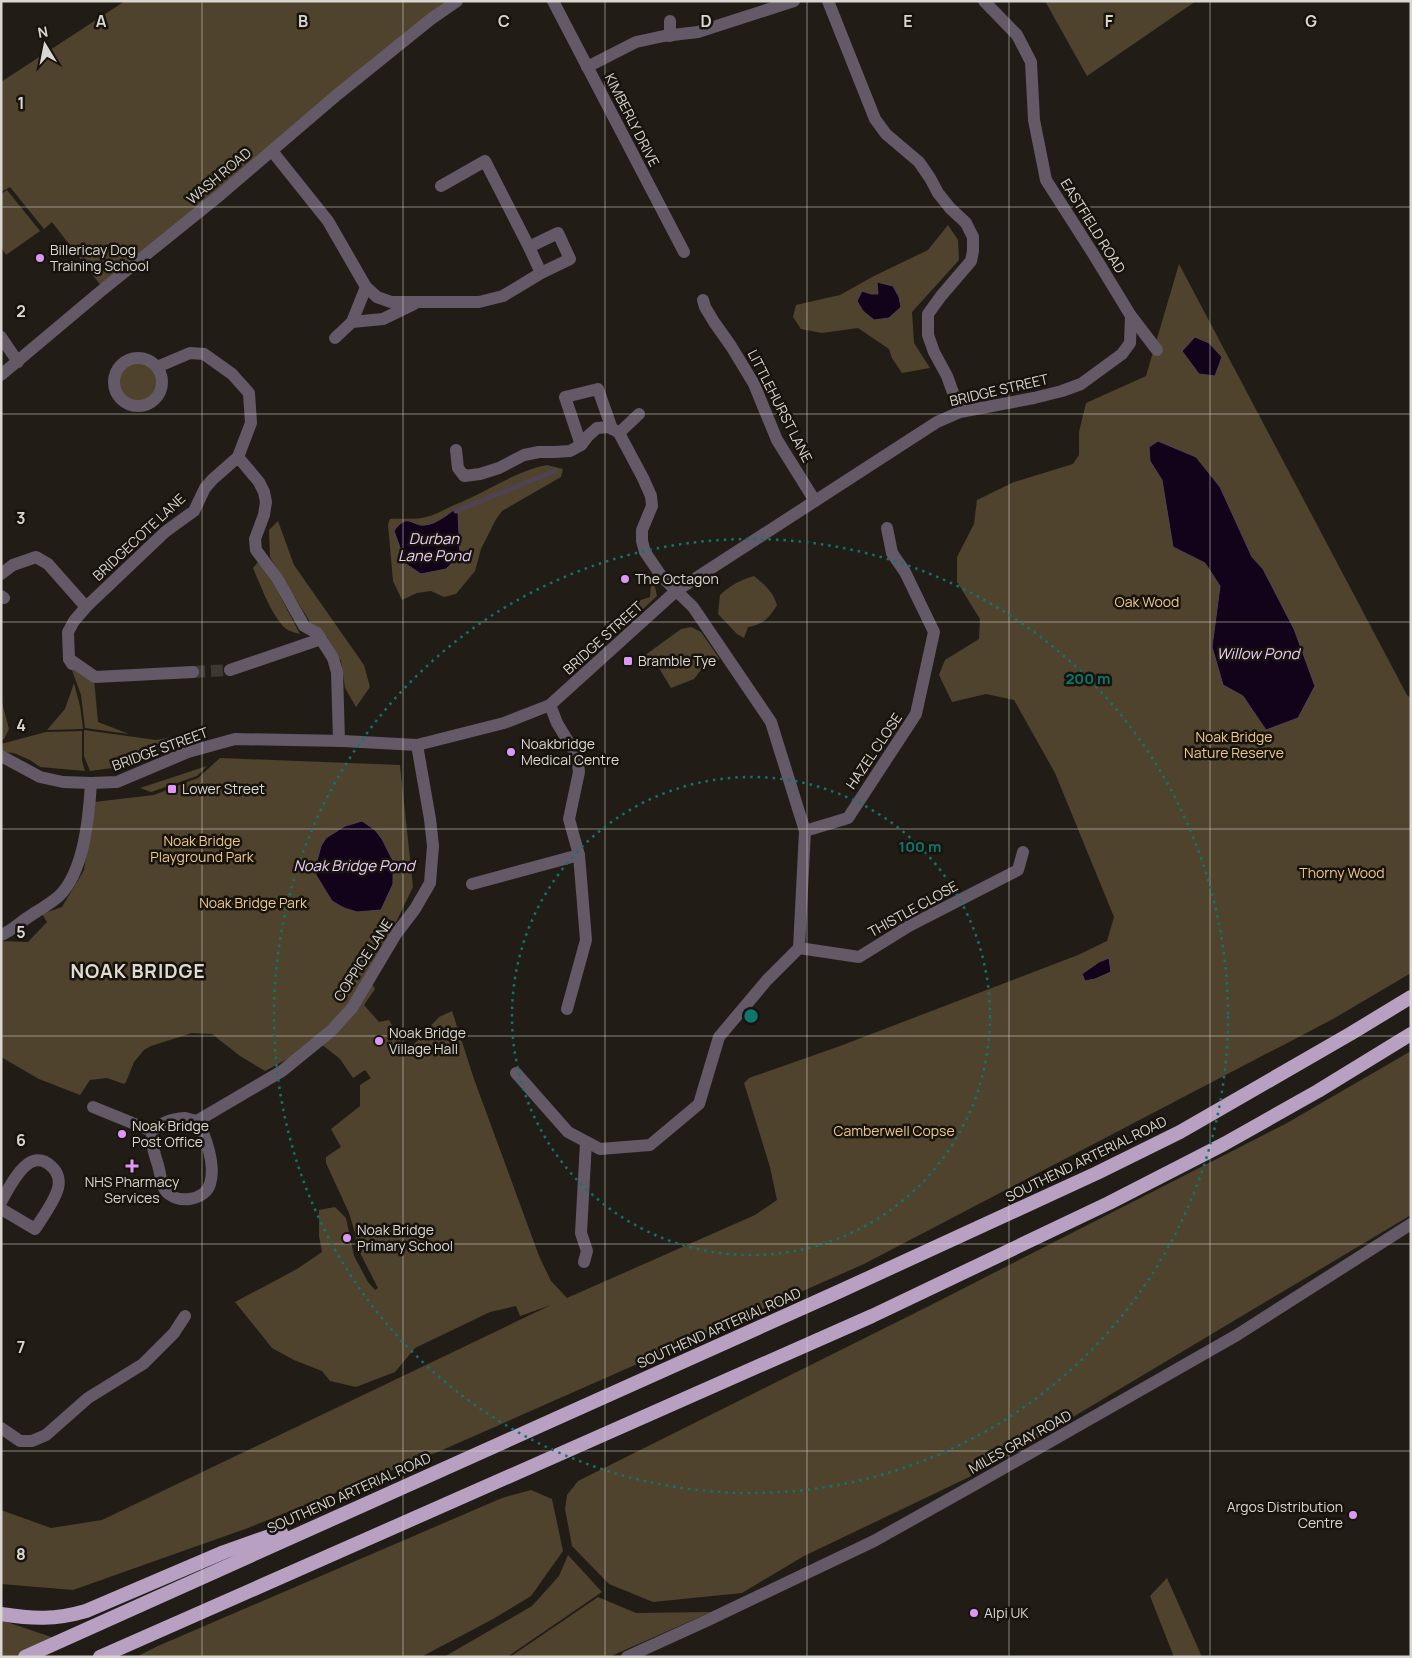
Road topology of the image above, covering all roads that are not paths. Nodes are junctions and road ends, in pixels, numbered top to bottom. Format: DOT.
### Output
graph roads {
  1 [pos="457,1"];
  2 [pos="554,1"];
  3 [pos="794,1"];
  4 [pos="828,1"];
  5 [pos="984,1"];
  6 [pos="670,21"];
  7 [pos="670,36"];
  8 [pos="587,67"];
  9 [pos="272,151"];
  10 [pos="441,186"];
  11 [pos="529,247"];
  12 [pos="684,252"];
  13 [pos="541,273"];
  14 [pos="366,287"];
  15 [pos="703,300"];
  16 [pos="416,303"];
  17 [pos="1131,316"];
  18 [pos="352,322"];
  19 [pos="1,337"];
  20 [pos="335,338"];
  21 [pos="1157,350"];
  22 [pos="18,362"];
  23 [pos="157,367"];
  24 [pos="1,375"];
  25 [pos="960,412"];
  26 [pos="639,414"];
  27 [pos="616,431"];
  28 [pos="581,445"];
  29 [pos="456,450"];
  30 [pos="238,457"];
  31 [pos="815,501"];
  32 [pos="887,528"];
  33 [pos="1,574"];
  34 [pos="676,592"];
  35 [pos="86,607"];
  36 [pos="321,638"];
  37 [pos="230,670"];
  38 [pos="193,672"];
  39 [pos="550,705"];
  40 [pos="339,741"];
  41 [pos="417,745"];
  42 [pos="1,756"];
  43 [pos="91,783"];
  44 [pos="805,831"];
  45 [pos="1023,852"];
  46 [pos="579,855"];
  47 [pos="472,884"];
  48 [pos="1,935"];
  49 [pos="799,948"];
  50 [pos="1411,997"];
  51 [pos="567,1009"];
  52 [pos="1411,1034"];
  53 [pos="516,1073"];
  54 [pos="93,1107"];
  55 [pos="196,1121"];
  56 [pos="152,1131"];
  57 [pos="586,1142"];
  58 [pos="1,1202"];
  59 [pos="1,1209"];
  60 [pos="1411,1224"];
  61 [pos="584,1262"];
  62 [pos="185,1316"];
  63 [pos="1,1428"];
  64 [pos="377,1499"];
  65 [pos="1,1614"];
  66 [pos="24,1657"];
  67 [pos="100,1657"];
  68 [pos="628,1657"];
  1 -- 9 [label="street, WASH ROAD"];
  2 -- 8 [label="street, KIMBERLY DRIVE"];
  3 -- 7 [label="street"];
  4 -- 25 [label="street"];
  5 -- 17 [label="street, EASTFIELD ROAD"];
  6 -- 7 [label="street"];
  7 -- 8 [label="street"];
  8 -- 12 [label="street, KIMBERLY DRIVE"];
  9 -- 14 [label="street"];
  9 -- 22 [label="street, WASH ROAD"];
  10 -- 11 [label="street"];
  11 -- 13 [label="street"];
  11 -- 13 [label="street"];
  13 -- 16 [label="street"];
  14 -- 16 [label="street"];
  14 -- 18 [label="street"];
  15 -- 31 [label="street, LITTLEHURST LANE"];
  16 -- 18 [label="street"];
  17 -- 21 [label="street"];
  17 -- 25 [label="street, BRIDGE STREET"];
  18 -- 20 [label="street"];
  19 -- 22 [label="street"];
  22 -- 24 [label="street, WASH ROAD"];
  23 -- 30 [label="street"];
  25 -- 31 [label="street, BRIDGE STREET"];
  26 -- 27 [label="street"];
  27 -- 28 [label="street"];
  27 -- 28 [label="street"];
  27 -- 34 [label="street"];
  28 -- 29 [label="street"];
  30 -- 35 [label="street, BRIDGECOTE LANE"];
  30 -- 36 [label="street"];
  31 -- 34 [label="street, BRIDGE STREET"];
  32 -- 44 [label="street, HAZEL CLOSE"];
  33 -- 35 [label="street"];
  34 -- 39 [label="street, BRIDGE STREET"];
  34 -- 44 [label="street"];
  35 -- 38 [label="street, BRIDGECOTE LANE"];
  36 -- 37 [label="street"];
  36 -- 40 [label="street"];
  39 -- 41 [label="street, BRIDGE STREET"];
  39 -- 46 [label="street"];
  40 -- 41 [label="street, BRIDGE STREET"];
  40 -- 43 [label="street, BRIDGE STREET"];
  41 -- 55 [label="street, COPPICE LANE"];
  42 -- 43 [label="street, BRIDGE STREET"];
  43 -- 48 [label="street"];
  44 -- 49 [label="street"];
  45 -- 49 [label="street, THISTLE CLOSE"];
  46 -- 47 [label="street"];
  46 -- 51 [label="street"];
  49 -- 57 [label="street"];
  50 -- 64 [label="highway, SOUTHEND ARTERIAL ROAD"];
  52 -- 67 [label="highway"];
  53 -- 57 [label="street"];
  54 -- 56 [label="street"];
  55 -- 56 [label="street"];
  55 -- 56 [label="street"];
  57 -- 61 [label="street"];
  58 -- 59 [label="street"];
  60 -- 68 [label="street, MILES GRAY ROAD"];
  62 -- 63 [label="street"];
  64 -- 65 [label="highway"];
  64 -- 66 [label="highway, SOUTHEND ARTERIAL ROAD"];
}
